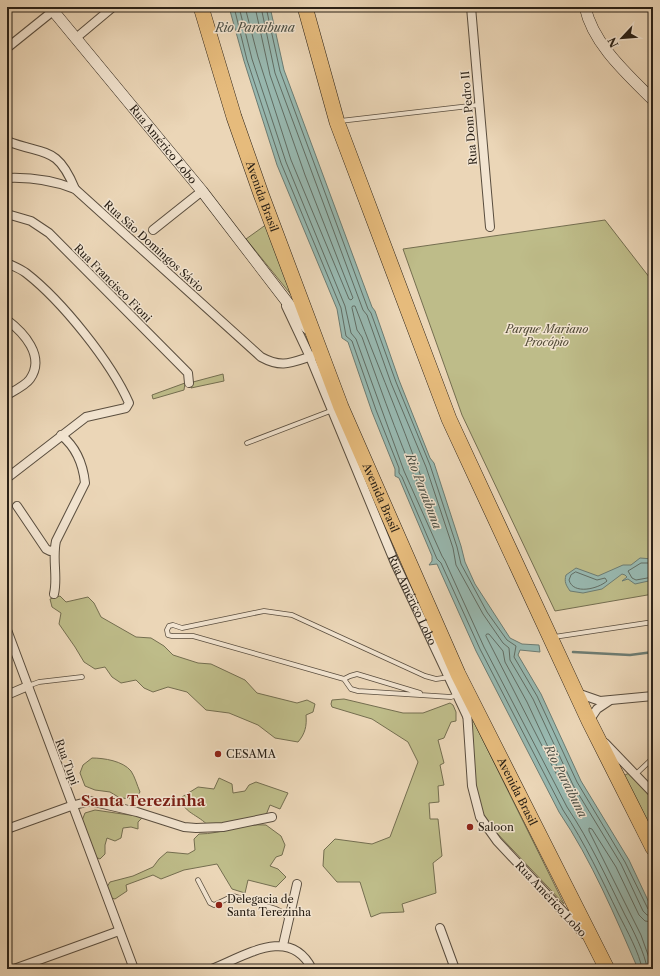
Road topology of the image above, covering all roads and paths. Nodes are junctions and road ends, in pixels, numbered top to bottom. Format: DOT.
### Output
graph roads {
  1 [pos="113,7"];
  2 [pos="202,7"];
  3 [pos="305,7"];
  4 [pos="471,7"];
  5 [pos="585,7"];
  6 [pos="51,9"];
  7 [pos="76,38"];
  8 [pos="7,48"];
  9 [pos="653,100"];
  10 [pos="478,105"];
  11 [pos="337,122"];
  12 [pos="7,141"];
  13 [pos="7,178"];
  14 [pos="75,189"];
  15 [pos="202,191"];
  16 [pos="7,214"];
  17 [pos="490,227"];
  18 [pos="154,230"];
  19 [pos="7,263"];
  20 [pos="275,284"];
  21 [pos="7,320"];
  22 [pos="313,336"];
  23 [pos="315,355"];
  24 [pos="189,383"];
  25 [pos="7,395"];
  26 [pos="336,409"];
  27 [pos="61,435"];
  28 [pos="247,443"];
  29 [pos="7,478"];
  30 [pos="17,506"];
  31 [pos="54,550"];
  32 [pos="54,594"];
  33 [pos="653,622"];
  34 [pos="7,630"];
  35 [pos="550,637"];
  36 [pos="453,676"];
  37 [pos="82,677"];
  38 [pos="344,679"];
  39 [pos="28,686"];
  40 [pos="463,692"];
  41 [pos="577,693"];
  42 [pos="7,695"];
  43 [pos="426,695"];
  44 [pos="653,696"];
  45 [pos="611,701"];
  46 [pos="591,726"];
  47 [pos="653,758"];
  48 [pos="635,775"];
  49 [pos="653,793"];
  50 [pos="71,806"];
  51 [pos="272,817"];
  52 [pos="7,829"];
  53 [pos="653,848"];
  54 [pos="198,880"];
  55 [pos="297,884"];
  56 [pos="288,920"];
  57 [pos="440,928"];
  58 [pos="119,931"];
  59 [pos="283,945"];
  60 [pos="597,948"];
  61 [pos="14,969"];
  62 [pos="134,969"];
  63 [pos="212,969"];
  64 [pos="312,969"];
  65 [pos="455,969"];
  66 [pos="607,969"];
  1 -- 7 [label="street"];
  2 -- 22 [label="highway, Avenida Brasil"];
  3 -- 11 [label="highway"];
  4 -- 10 [label="street, Rua Dom Pedro II"];
  5 -- 9 [label="main road"];
  6 -- 7 [label="main road, Rua Américo Lobo"];
  6 -- 8 [label="street"];
  7 -- 15 [label="main road, Rua Américo Lobo"];
  10 -- 11 [label="lane"];
  10 -- 17 [label="street, Rua Dom Pedro II"];
  11 -- 35 [label="highway"];
  12 -- 14 [label="street"];
  13 -- 14 [label="street, Rua São Domingos Sávio"];
  14 -- 23 [label="street, Rua São Domingos Sávio"];
  15 -- 18 [label="street"];
  15 -- 20 [label="main road, Rua Américo Lobo"];
  16 -- 24 [label="street, Rua Francisco Fioni"];
  19 -- 27 [label="street"];
  20 -- 22 [label="main road, Rua Américo Lobo"];
  20 -- 23 [label="street, Rua Américo Lobo"];
  21 -- 25 [label="street"];
  22 -- 23 [label="highway, Avenida Brasil"];
  23 -- 26 [label="highway, Avenida Brasil"];
  26 -- 28 [label="lane"];
  26 -- 36 [label="highway, Avenida Brasil"];
  27 -- 29 [label="street"];
  27 -- 31 [label="street"];
  30 -- 31 [label="street"];
  31 -- 32 [label="street"];
  33 -- 35 [label="lane"];
  34 -- 39 [label="street, Rua Tupi"];
  35 -- 41 [label="highway"];
  36 -- 38 [label="lane"];
  36 -- 40 [label="highway, Avenida Brasil"];
  37 -- 39 [label="lane"];
  38 -- 43 [label="lane"];
  38 -- 43 [label="lane"];
  39 -- 42 [label="street"];
  39 -- 50 [label="street, Rua Tupi"];
  40 -- 43 [label="lane"];
  40 -- 60 [label="highway, Avenida Brasil"];
  40 -- 60 [label="street, Rua Américo Lobo"];
  41 -- 45 [label="street"];
  41 -- 46 [label="highway"];
  44 -- 45 [label="street"];
  45 -- 46 [label="street"];
  46 -- 48 [label="street"];
  46 -- 53 [label="highway"];
  47 -- 48 [label="lane"];
  48 -- 49 [label="street"];
  50 -- 51 [label="street"];
  50 -- 52 [label="street"];
  50 -- 58 [label="street, Rua Tupi"];
  54 -- 56 [label="lane"];
  55 -- 56 [label="street"];
  56 -- 59 [label="street"];
  57 -- 65 [label="street"];
  58 -- 61 [label="street"];
  58 -- 62 [label="street, Rua Tupi"];
  59 -- 63 [label="street"];
  59 -- 64 [label="street"];
  60 -- 66 [label="highway, Avenida Brasil"];
}
